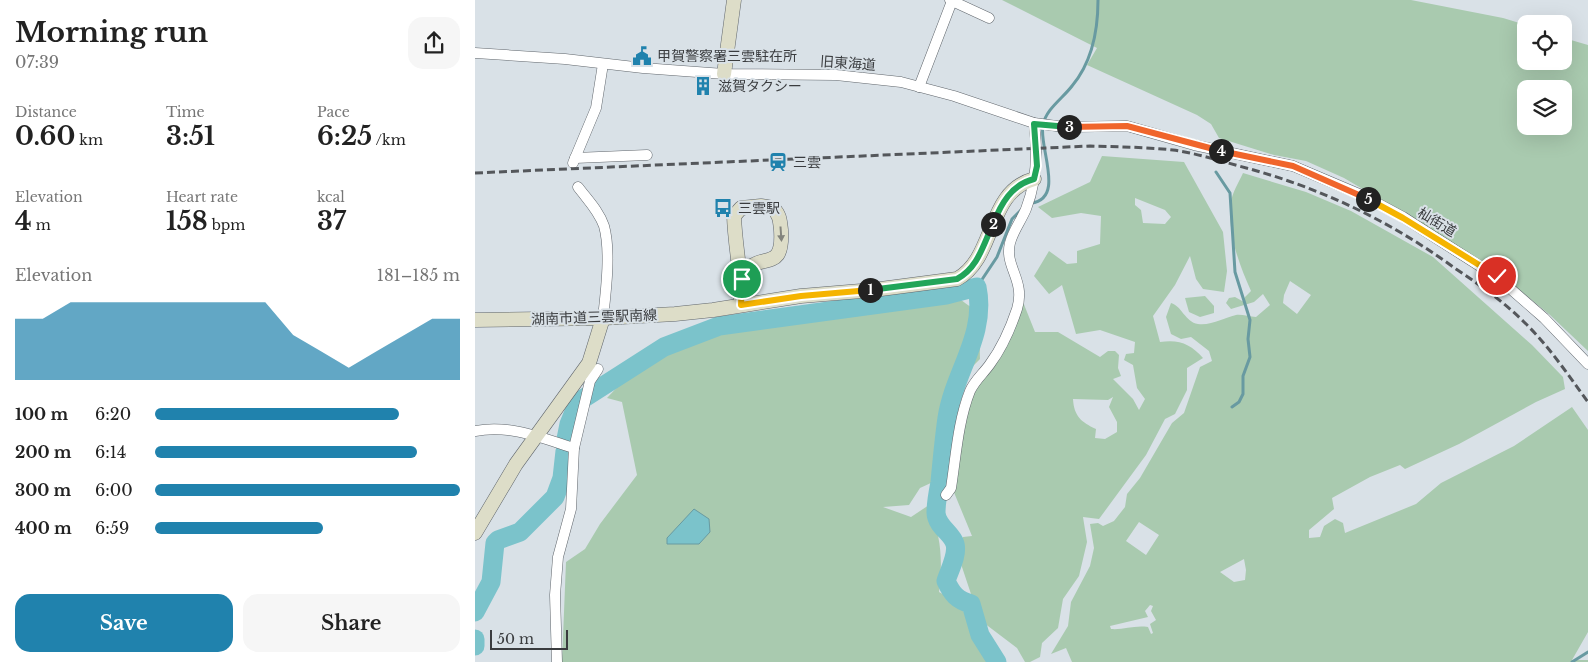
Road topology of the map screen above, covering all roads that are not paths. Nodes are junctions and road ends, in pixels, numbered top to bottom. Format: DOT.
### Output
graph roads {
  1 [pos="734,0"];
  2 [pos="951,0"];
  3 [pos="989,18"];
  4 [pos="475,54"];
  5 [pos="603,64"];
  6 [pos="724,74"];
  7 [pos="919,87"];
  8 [pos="1039,124"];
  9 [pos="647,155"];
  10 [pos="1034,179"];
  11 [pos="578,187"];
  12 [pos="736,239"];
  13 [pos="757,262"];
  14 [pos="742,279"];
  15 [pos="741,305"];
  16 [pos="603,318"];
  17 [pos="475,320"];
  18 [pos="1588,364"];
  19 [pos="598,369"];
  20 [pos="475,432"];
  21 [pos="535,436"];
  22 [pos="574,448"];
  23 [pos="946,495"];
  24 [pos="475,533"];
  25 [pos="557,662"];
  1 -- 6 [label="street"];
  2 -- 3 [label="street"];
  2 -- 7 [label="street"];
  4 -- 5 [label="street, 旧東海道"];
  5 -- 6 [label="street, 旧東海道"];
  5 -- 9 [label="street"];
  6 -- 7 [label="street, 旧東海道"];
  7 -- 8 [label="street, 旧東海道"];
  8 -- 10 [label="street"];
  8 -- 18 [label="street, 杣街道"];
  10 -- 15 [label="street, 湖南市道三雲駅南線"];
  10 -- 23 [label="street"];
  11 -- 16 [label="street"];
  12 -- 13 [label="street"];
  12 -- 13 [label="street, one-way"];
  12 -- 14 [label="street"];
  13 -- 14 [label="street"];
  14 -- 15 [label="street"];
  15 -- 16 [label="street, 湖南市道三雲駅南線"];
  16 -- 17 [label="street, 湖南市道三雲駅南線"];
  16 -- 21 [label="street"];
  19 -- 22 [label="street"];
  20 -- 21 [label="street"];
  21 -- 22 [label="street"];
  21 -- 24 [label="street"];
  22 -- 25 [label="street"];
}
